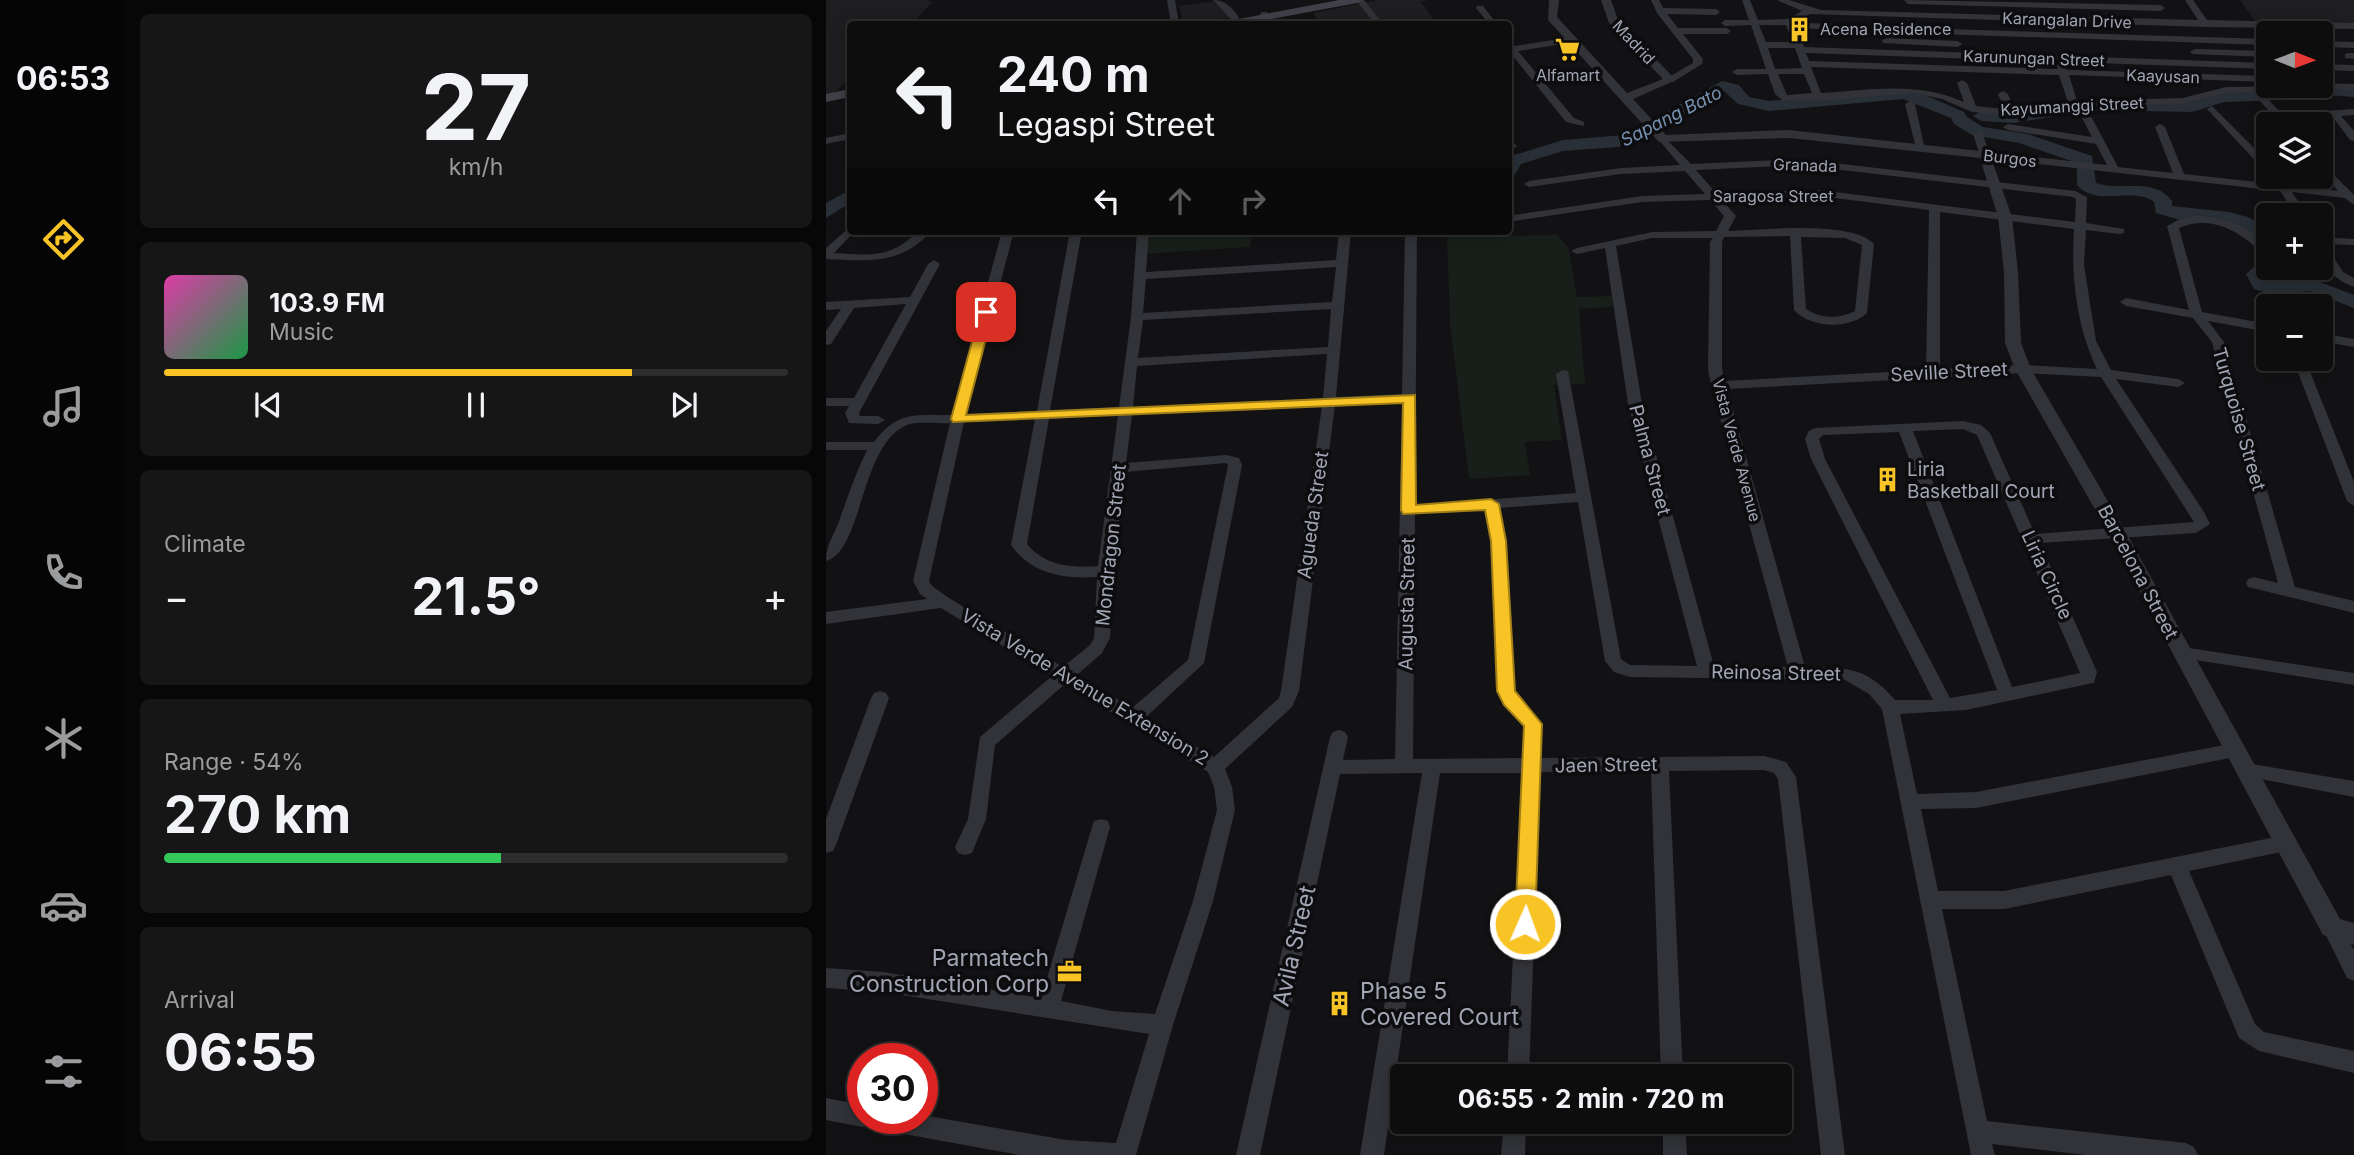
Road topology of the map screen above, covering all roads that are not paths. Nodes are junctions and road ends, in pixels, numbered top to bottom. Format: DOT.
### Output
graph roads {
  1 [pos="1171,0"];
  2 [pos="1217,0"];
  3 [pos="1335,0"];
  4 [pos="1358,0"];
  5 [pos="1554,0"];
  6 [pos="1606,0"];
  7 [pos="1655,0"];
  8 [pos="1746,0"];
  9 [pos="1782,0"];
  10 [pos="1908,0"];
  11 [pos="2189,0"];
  12 [pos="1943,1"];
  13 [pos="2003,2"];
  14 [pos="2095,3"];
  15 [pos="2158,4"];
  16 [pos="1480,8"];
  17 [pos="1809,11"];
  18 [pos="1879,11"];
  19 [pos="1660,12"];
  20 [pos="1716,12"];
  21 [pos="1912,15"];
  22 [pos="1975,17"];
  23 [pos="2010,18"];
  24 [pos="1272,19"];
  25 [pos="2070,20"];
  26 [pos="1174,21"];
  27 [pos="1234,21"];
  28 [pos="1247,21"];
  29 [pos="1376,21"];
  30 [pos="1491,21"];
  31 [pos="2106,21"];
  32 [pos="1755,22"];
  33 [pos="1790,23"];
  34 [pos="2174,23"];
  35 [pos="2205,24"];
  36 [pos="2354,26"];
  37 [pos="2333,27"];
  38 [pos="2256,28"];
  39 [pos="1882,30"];
  40 [pos="1677,31"];
  41 [pos="1981,32"];
  42 [pos="1853,33"];
  43 [pos="2079,36"];
  44 [pos="2186,39"];
  45 [pos="1573,40"];
  46 [pos="1886,41"];
  47 [pos="2256,42"];
  48 [pos="2333,44"];
  49 [pos="2337,44"];
  50 [pos="1764,45"];
  51 [pos="1973,45"];
  52 [pos="2354,45"];
  53 [pos="1512,46"];
  54 [pos="1799,47"];
  55 [pos="2023,47"];
  56 [pos="1512,48"];
  57 [pos="1988,50"];
  58 [pos="2194,52"];
  59 [pos="1888,53"];
  60 [pos="2256,54"];
  61 [pos="2093,60"];
  62 [pos="2203,64"];
  63 [pos="2353,64"];
  64 [pos="1891,66"];
  65 [pos="2256,66"];
  66 [pos="2333,66"];
  67 [pos="1807,67"];
  68 [pos="2061,69"];
  69 [pos="2333,70"];
  70 [pos="1737,72"];
  71 [pos="1774,72"];
  72 [pos="1996,75"];
  73 [pos="2173,76"];
  74 [pos="2211,77"];
  75 [pos="1927,79"];
  76 [pos="2256,79"];
  77 [pos="1671,80"];
  78 [pos="1962,83"];
  79 [pos="2333,86"];
  80 [pos="2354,87"];
  81 [pos="2107,88"];
  82 [pos="2256,89"];
  83 [pos="1899,90"];
  84 [pos="2221,91"];
  85 [pos="847,94"];
  86 [pos="1931,94"];
  87 [pos="2003,94"];
  88 [pos="1626,98"];
  89 [pos="1818,98"];
  90 [pos="847,99"];
  91 [pos="2189,99"];
  92 [pos="2263,99"];
  93 [pos="826,101"];
  94 [pos="2073,103"];
  95 [pos="1910,104"];
  96 [pos="1972,109"];
  97 [pos="2212,109"];
  98 [pos="2010,112"];
  99 [pos="2275,112"];
  100 [pos="2354,112"];
  101 [pos="2334,113"];
  102 [pos="2087,118"];
  103 [pos="1580,124"];
  104 [pos="2008,127"];
  105 [pos="2160,127"];
  106 [pos="1656,131"];
  107 [pos="1978,134"];
  108 [pos="847,137"];
  109 [pos="2354,138"];
  110 [pos="826,141"];
  111 [pos="2099,141"];
  112 [pos="1921,148"];
  113 [pos="1986,155"];
  114 [pos="2256,155"];
  115 [pos="1688,166"];
  116 [pos="2115,170"];
  117 [pos="2180,177"];
  118 [pos="2333,179"];
  119 [pos="1529,184"];
  120 [pos="1996,184"];
  121 [pos="2256,185"];
  122 [pos="2290,189"];
  123 [pos="1713,196"];
  124 [pos="2351,199"];
  125 [pos="1935,208"];
  126 [pos="2005,216"];
  127 [pos="1512,218"];
  128 [pos="2081,225"];
  129 [pos="2120,231"];
  130 [pos="847,233"];
  131 [pos="1720,233"];
  132 [pos="1795,233"];
  133 [pos="922,235"];
  134 [pos="1007,235"];
  135 [pos="1075,235"];
  136 [pos="1143,235"];
  137 [pos="1345,235"];
  138 [pos="1410,235"];
  139 [pos="2256,241"];
  140 [pos="2354,242"];
  141 [pos="2333,243"];
  142 [pos="1611,244"];
  143 [pos="1577,251"];
  144 [pos="826,256"];
  145 [pos="1343,263"];
  146 [pos="934,264"];
  147 [pos="2333,264"];
  148 [pos="1139,276"];
  149 [pos="2354,283"];
  150 [pos="914,300"];
  151 [pos="2126,302"];
  152 [pos="850,304"];
  153 [pos="1339,305"];
  154 [pos="826,306"];
  155 [pos="2196,314"];
  156 [pos="1137,317"];
  157 [pos="2256,326"];
  158 [pos="2333,340"];
  159 [pos="826,341"];
  160 [pos="2354,344"];
  161 [pos="1335,350"];
  162 [pos="1130,362"];
  163 [pos="2023,369"];
  164 [pos="2304,371"];
  165 [pos="1933,373"];
  166 [pos="1563,374"];
  167 [pos="2106,374"];
  168 [pos="2178,383"];
  169 [pos="1718,385"];
  170 [pos="1410,398"];
  171 [pos="1329,401"];
  172 [pos="826,402"];
  173 [pos="858,402"];
  174 [pos="1126,411"];
  175 [pos="1045,416"];
  176 [pos="958,419"];
  177 [pos="878,420"];
  178 [pos="1904,427"];
  179 [pos="826,446"];
  180 [pos="878,446"];
  181 [pos="1118,468"];
  182 [pos="1582,496"];
  183 [pos="2354,501"];
  184 [pos="1491,504"];
  185 [pos="1408,510"];
  186 [pos="2118,534"];
  187 [pos="2030,539"];
  188 [pos="826,556"];
  189 [pos="1105,571"];
  190 [pos="2254,583"];
  191 [pos="2288,592"];
  192 [pos="943,602"];
  193 [pos="2354,607"];
  194 [pos="826,618"];
  195 [pos="2182,653"];
  196 [pos="1707,672"];
  197 [pos="1798,673"];
  198 [pos="1066,676"];
  199 [pos="2354,679"];
  200 [pos="2007,695"];
  201 [pos="880,698"];
  202 [pos="1945,706"];
  203 [pos="1890,707"];
  204 [pos="1134,718"];
  205 [pos="1339,737"];
  206 [pos="2241,760"];
  207 [pos="1660,764"];
  208 [pos="1432,766"];
  209 [pos="1531,766"];
  210 [pos="1216,767"];
  211 [pos="1334,767"];
  212 [pos="1404,767"];
  213 [pos="2354,789"];
  214 [pos="1912,802"];
  215 [pos="1101,827"];
  216 [pos="2286,843"];
  217 [pos="826,845"];
  218 [pos="965,847"];
  219 [pos="2177,866"];
  220 [pos="1931,900"];
  221 [pos="2343,930"];
  222 [pos="2354,971"];
  223 [pos="826,978"];
  224 [pos="1048,1009"];
  225 [pos="1162,1026"];
  226 [pos="2354,1062"];
  227 [pos="1519,1064"];
  228 [pos="1672,1064"];
  229 [pos="826,1109"];
  230 [pos="847,1113"];
  231 [pos="938,1129"];
  232 [pos="1978,1131"];
  233 [pos="1515,1134"];
  234 [pos="1674,1134"];
  235 [pos="1118,1155"];
  236 [pos="1124,1155"];
  237 [pos="1248,1155"];
  238 [pos="1372,1155"];
  239 [pos="1513,1155"];
  240 [pos="1675,1155"];
  241 [pos="1833,1155"];
  242 [pos="1983,1155"];
  243 [pos="2184,1155"];
  1 -- 26 [label="street"];
  2 -- 27 [label="street"];
  3 -- 24 [label="main road"];
  4 -- 24 [label="main road"];
  4 -- 29 [label="street"];
  5 -- 45 [label="street, Vista Verde Avenue"];
  6 -- 77 [label="street, Madrid"];
  7 -- 19 [label="street"];
  8 -- 32 [label="street"];
  9 -- 17 [label="street, Karangalan Drive"];
  10 -- 12 [label="street"];
  10 -- 21 [label="street"];
  11 -- 35 [label="street"];
  12 -- 13 [label="street"];
  13 -- 14 [label="street"];
  13 -- 23 [label="street"];
  14 -- 15 [label="street"];
  14 -- 31 [label="street"];
  15 -- 34 [label="street"];
  16 -- 30 [label="street"];
  17 -- 18 [label="street, Karangalan Drive"];
  17 -- 33 [label="street"];
  18 -- 21 [label="street, Karangalan Drive"];
  18 -- 39 [label="street"];
  19 -- 20 [label="street"];
  19 -- 40 [label="street"];
  21 -- 22 [label="street, Karangalan Drive"];
  22 -- 23 [label="street, Karangalan Drive"];
  22 -- 41 [label="street"];
  23 -- 25 [label="street, Karangalan Drive"];
  24 -- 28 [label="main road"];
  25 -- 31 [label="street, Karangalan Drive"];
  25 -- 43 [label="street"];
  31 -- 34 [label="street, Karangalan Drive"];
  32 -- 33 [label="street"];
  32 -- 40 [label="street"];
  32 -- 50 [label="street"];
  33 -- 42 [label="street"];
  33 -- 54 [label="street"];
  34 -- 35 [label="street, Karangalan Drive"];
  34 -- 44 [label="street"];
  35 -- 38 [label="street, Karangalan Drive"];
  36 -- 37 [label="street, Karangalan Drive"];
  39 -- 41 [label="street"];
  39 -- 46 [label="street"];
  40 -- 77 [label="street"];
  41 -- 43 [label="street"];
  41 -- 57 [label="street"];
  43 -- 44 [label="street"];
  43 -- 61 [label="street"];
  44 -- 47 [label="street"];
  44 -- 58 [label="street"];
  45 -- 53 [label="street"];
  45 -- 88 [label="street, Vista Verde Avenue"];
  46 -- 51 [label="street"];
  46 -- 59 [label="street"];
  48 -- 49 [label="street"];
  49 -- 52 [label="street"];
  49 -- 63 [label="street"];
  50 -- 54 [label="street, Karunungan Street"];
  50 -- 71 [label="street"];
  54 -- 59 [label="street, Karunungan Street"];
  54 -- 67 [label="street"];
  55 -- 57 [label="street"];
  56 -- 103 [label="street"];
  57 -- 59 [label="street, Karunungan Street"];
  57 -- 61 [label="street, Karunungan Street"];
  57 -- 72 [label="street"];
  58 -- 60 [label="street"];
  58 -- 62 [label="street"];
  59 -- 64 [label="street"];
  61 -- 62 [label="street, Karunungan Street"];
  61 -- 81 [label="street"];
  62 -- 65 [label="street, Karunungan Street"];
  62 -- 74 [label="street"];
  63 -- 66 [label="street"];
  63 -- 69 [label="street"];
  64 -- 67 [label="street, Kaayusan"];
  64 -- 72 [label="street, Kaayusan"];
  64 -- 83 [label="street"];
  67 -- 71 [label="street, Kaayusan"];
  67 -- 89 [label="street"];
  68 -- 72 [label="street, Kaayusan"];
  68 -- 81 [label="street, Kaayusan"];
  68 -- 94 [label="street"];
  70 -- 71 [label="street, Kaayusan"];
  71 -- 89 [label="street, Kayumanggi Street"];
  73 -- 74 [label="street, Kaayusan"];
  73 -- 81 [label="street, Kaayusan"];
  73 -- 91 [label="street"];
  74 -- 76 [label="street, Kaayusan"];
  74 -- 84 [label="street"];
  75 -- 86 [label="street"];
  77 -- 88 [label="street"];
  78 -- 96 [label="street"];
  79 -- 80 [label="street"];
  81 -- 91 [label="street, Kayumanggi Street"];
  81 -- 94 [label="street, Kayumanggi Street"];
  82 -- 84 [label="street, Kayumanggi Street"];
  83 -- 86 [label="street, Kayumanggi Street"];
  83 -- 89 [label="street, Kayumanggi Street"];
  84 -- 91 [label="street, Kayumanggi Street"];
  85 -- 93 [label="main road"];
  86 -- 96 [label="street, Kayumanggi Street"];
  87 -- 98 [label="street"];
  88 -- 106 [label="street, Vista Verde Avenue"];
  90 -- 93 [label="main road"];
  92 -- 99 [label="street"];
  94 -- 98 [label="street, Kayumanggi Street"];
  95 -- 112 [label="street"];
  96 -- 98 [label="street, Kayumanggi Street"];
  97 -- 114 [label="street"];
  100 -- 101 [label="street"];
  101 -- 109 [label="street"];
  102 -- 111 [label="street"];
  104 -- 111 [label="street"];
  105 -- 117 [label="street"];
  106 -- 112 [label="street, Burgos"];
  106 -- 115 [label="street, Vista Verde Avenue"];
  107 -- 113 [label="street"];
  108 -- 110 [label="street"];
  111 -- 116 [label="street"];
  112 -- 113 [label="street, Burgos"];
  113 -- 116 [label="street, Burgos"];
  113 -- 120 [label="street, Barcelona Street"];
  115 -- 119 [label="street, Granada"];
  115 -- 120 [label="street, Granada"];
  115 -- 123 [label="street, Vista Verde Avenue"];
  116 -- 117 [label="street, Burgos"];
  117 -- 121 [label="street, Burgos"];
  118 -- 124 [label="street"];
  120 -- 126 [label="street, Barcelona Street"];
  120 -- 128 [label="street, Granada"];
  122 -- 124 [label="street, Burgos"];
  123 -- 125 [label="street, Saragosa Street"];
  123 -- 127 [label="street, Saragosa Street"];
  123 -- 131 [label="street, Vista Verde Avenue"];
  125 -- 126 [label="street, Saragosa Street"];
  125 -- 165 [label="street"];
  126 -- 128 [label="street, Saragosa Street"];
  126 -- 163 [label="street, Barcelona Street"];
  128 -- 129 [label="street, Saragosa Street"];
  128 -- 167 [label="street"];
  130 -- 144 [label="street"];
  131 -- 132 [label="street"];
  131 -- 142 [label="street"];
  131 -- 169 [label="street, Vista Verde Avenue"];
  132 -- 132 [label="street"];
  133 -- 144 [label="street"];
  134 -- 176 [label="street, Vista Verde Avenue Extension 2"];
  135 -- 175 [label="street"];
  136 -- 148 [label="street, Mondragon Street"];
  137 -- 145 [label="street, Agueda Street"];
  138 -- 170 [label="street, Augusta Street"];
  139 -- 155 [label="street, Turquoise Street"];
  140 -- 141 [label="street"];
  142 -- 143 [label="street"];
  142 -- 196 [label="street, Palma Street"];
  145 -- 148 [label="street"];
  145 -- 153 [label="street, Agueda Street"];
  146 -- 150 [label="street"];
  147 -- 149 [label="street"];
  148 -- 156 [label="street, Mondragon Street"];
  150 -- 152 [label="street"];
  150 -- 173 [label="street"];
  151 -- 155 [label="street"];
  152 -- 154 [label="street"];
  152 -- 159 [label="street"];
  153 -- 156 [label="street"];
  153 -- 161 [label="street, Agueda Street"];
  155 -- 157 [label="street"];
  155 -- 191 [label="street, Turquoise Street"];
  156 -- 162 [label="street, Mondragon Street"];
  158 -- 160 [label="street"];
  161 -- 162 [label="street"];
  161 -- 171 [label="street, Agueda Street"];
  162 -- 174 [label="street, Mondragon Street"];
  163 -- 165 [label="street, Seville Street"];
  163 -- 167 [label="street, Seville Street"];
  163 -- 186 [label="street, Barcelona Street"];
  164 -- 183 [label="street"];
  165 -- 169 [label="street, Seville Street"];
  166 -- 182 [label="street, Reinosa Street"];
  167 -- 168 [label="street, Seville Street"];
  167 -- 186 [label="street"];
  169 -- 197 [label="street, Vista Verde Avenue"];
  170 -- 171 [label="street"];
  170 -- 185 [label="street, Augusta Street"];
  171 -- 174 [label="street"];
  171 -- 210 [label="street, Agueda Street"];
  172 -- 173 [label="street"];
  173 -- 177 [label="street"];
  174 -- 175 [label="street"];
  174 -- 181 [label="street, Mondragon Street"];
  175 -- 176 [label="street"];
  175 -- 189 [label="street"];
  176 -- 180 [label="street"];
  176 -- 192 [label="street, Vista Verde Avenue Extension 2"];
  178 -- 187 [label="street, Liria Circle"];
  178 -- 200 [label="street"];
  178 -- 202 [label="street, Liria Circle"];
  179 -- 180 [label="street"];
  180 -- 188 [label="street"];
  181 -- 189 [label="street, Mondragon Street"];
  181 -- 204 [label="street"];
  182 -- 184 [label="street"];
  182 -- 196 [label="street, Reinosa Street"];
  184 -- 185 [label="street"];
  184 -- 209 [label="street"];
  185 -- 212 [label="street, Augusta Street"];
  186 -- 187 [label="street"];
  186 -- 195 [label="street, Barcelona Street"];
  187 -- 200 [label="street, Liria Circle"];
  189 -- 198 [label="street, Mondragon Street"];
  190 -- 191 [label="street"];
  191 -- 193 [label="street"];
  192 -- 194 [label="street"];
  192 -- 198 [label="street, Vista Verde Avenue Extension 2"];
  195 -- 199 [label="street"];
  195 -- 206 [label="street, Barcelona Street"];
  196 -- 197 [label="street, Reinosa Street"];
  197 -- 203 [label="street, Reinosa Street"];
  198 -- 204 [label="street, Vista Verde Avenue Extension 2"];
  198 -- 218 [label="street, Mondragon Street"];
  200 -- 202 [label="street, Liria Circle"];
  201 -- 217 [label="street"];
  202 -- 203 [label="street, Liria Circle"];
  203 -- 214 [label="street"];
  204 -- 210 [label="street, Vista Verde Avenue Extension 2"];
  205 -- 211 [label="street, Avila Street"];
  206 -- 213 [label="street"];
  206 -- 214 [label="street"];
  206 -- 216 [label="street, Barcelona Street"];
  207 -- 209 [label="street, Jaen Street"];
  207 -- 228 [label="street"];
  207 -- 241 [label="street, Jaen Street"];
  208 -- 209 [label="street, Jaen Street"];
  208 -- 212 [label="street, Jaen Street"];
  208 -- 238 [label="street"];
  209 -- 227 [label="street"];
  210 -- 225 [label="street, Vista Verde Avenue Extension 2"];
  211 -- 212 [label="street, Jaen Street"];
  211 -- 237 [label="street, Avila Street"];
  214 -- 220 [label="street"];
  215 -- 224 [label="street"];
  216 -- 219 [label="street"];
  216 -- 221 [label="street, Barcelona Street"];
  219 -- 220 [label="street"];
  219 -- 226 [label="street"];
  220 -- 232 [label="street"];
  221 -- 222 [label="street, Barcelona Street"];
  223 -- 224 [label="street"];
  224 -- 225 [label="street"];
  225 -- 236 [label="street, Vista Verde Avenue Extension 2"];
  229 -- 230 [label="street"];
  231 -- 235 [label="street"];
  232 -- 242 [label="street"];
  232 -- 243 [label="street"];
  233 -- 239 [label="street"];
  234 -- 240 [label="street"];
}
